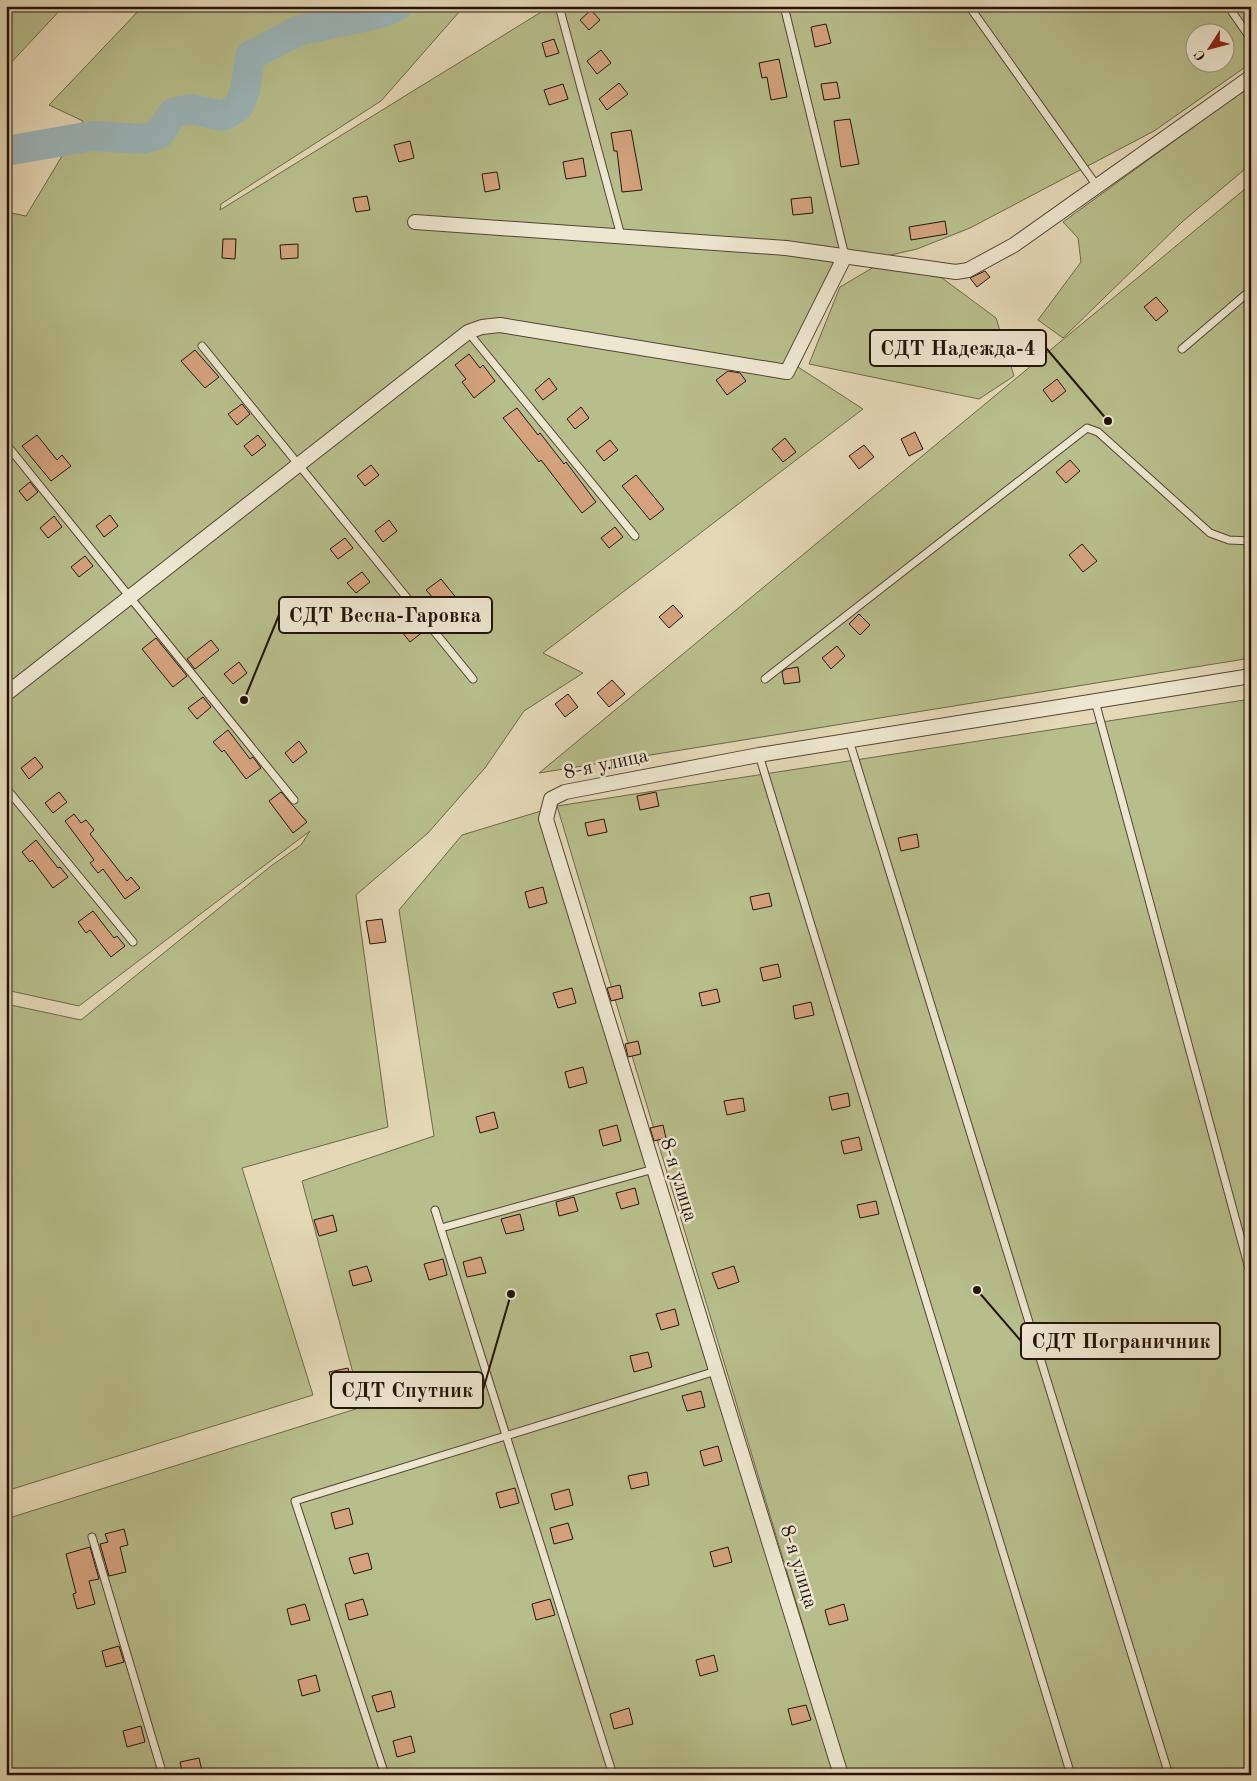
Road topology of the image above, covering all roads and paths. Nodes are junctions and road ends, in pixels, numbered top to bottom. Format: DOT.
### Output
graph roads {
  1 [pos="559,6"];
  2 [pos="784,6"];
  3 [pos="969,6"];
  4 [pos="1228,6"];
  5 [pos="1251,39"];
  6 [pos="1251,77"];
  7 [pos="1097,186"];
  8 [pos="415,222"];
  9 [pos="621,236"];
  10 [pos="845,256"];
  11 [pos="1251,290"];
  12 [pos="468,332"];
  13 [pos="202,346"];
  14 [pos="1182,349"];
  15 [pos="6,444"];
  16 [pos="298,464"];
  17 [pos="635,536"];
  18 [pos="1251,541"];
  19 [pos="129,596"];
  20 [pos="1251,676"];
  21 [pos="473,679"];
  22 [pos="765,679"];
  23 [pos="6,694"];
  24 [pos="1095,701"];
  25 [pos="849,740"];
  26 [pos="758,755"];
  27 [pos="6,788"];
  28 [pos="294,800"];
  29 [pos="133,942"];
  30 [pos="654,1170"];
  31 [pos="436,1210"];
  32 [pos="441,1228"];
  33 [pos="1251,1276"];
  34 [pos="716,1371"];
  35 [pos="506,1436"];
  36 [pos="92,1537"];
  37 [pos="163,1775"];
  38 [pos="385,1775"];
  39 [pos="612,1775"];
  40 [pos="841,1775"];
  41 [pos="1071,1775"];
  42 [pos="1169,1775"];
  1 -- 9 [label="lane"];
  2 -- 10 [label="lane"];
  3 -- 7 [label="lane"];
  4 -- 5 [label="lane"];
  6 -- 7 [label="street"];
  7 -- 10 [label="street"];
  8 -- 9 [label="street"];
  9 -- 10 [label="street"];
  10 -- 12 [label="street"];
  11 -- 14 [label="lane"];
  12 -- 16 [label="street"];
  12 -- 17 [label="lane"];
  13 -- 16 [label="lane"];
  15 -- 19 [label="lane"];
  16 -- 19 [label="street"];
  16 -- 21 [label="lane"];
  18 -- 22 [label="lane"];
  19 -- 23 [label="street"];
  19 -- 28 [label="lane"];
  20 -- 24 [label="street, 8-я улица"];
  24 -- 25 [label="street, 8-я улица"];
  24 -- 33 [label="lane"];
  25 -- 26 [label="street, 8-я улица"];
  25 -- 42 [label="lane"];
  26 -- 30 [label="street, 8-я улица"];
  26 -- 41 [label="lane"];
  27 -- 29 [label="lane"];
  30 -- 32 [label="lane"];
  30 -- 34 [label="street, 8-я улица"];
  31 -- 32 [label="lane"];
  32 -- 35 [label="lane"];
  34 -- 35 [label="lane"];
  34 -- 40 [label="street, 8-я улица"];
  35 -- 38 [label="lane"];
  35 -- 39 [label="lane"];
  36 -- 37 [label="lane"];
}
